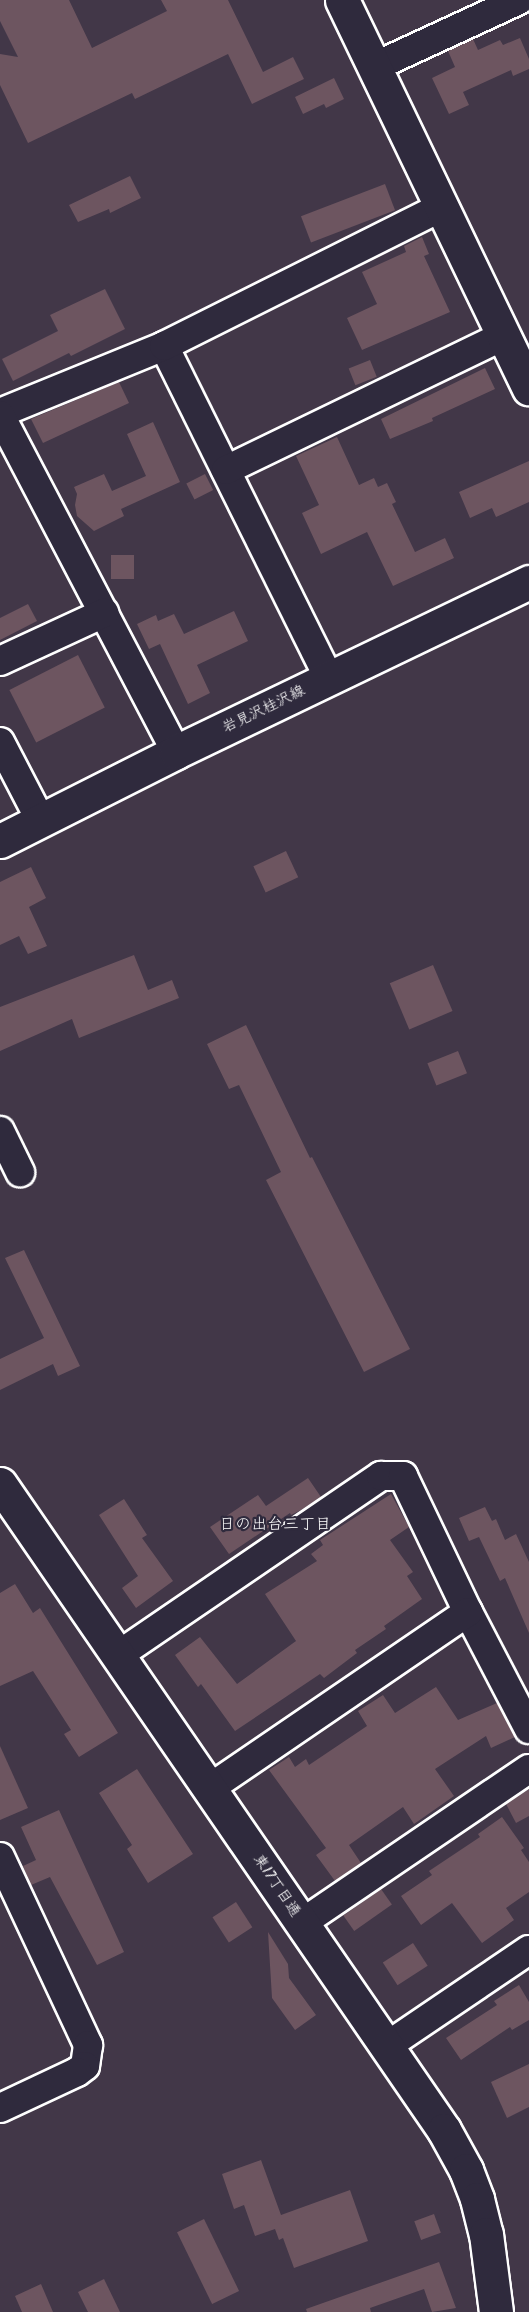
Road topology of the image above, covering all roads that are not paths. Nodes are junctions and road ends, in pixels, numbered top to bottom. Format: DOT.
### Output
graph roads {
  1 [pos="342,0"];
  2 [pos="519,0"];
  3 [pos="374,67"];
  4 [pos="442,207"];
  5 [pos="503,336"];
  6 [pos="164,346"];
  7 [pos="529,388"];
  8 [pos="0,414"];
  9 [pos="226,471"];
  10 [pos="529,582"];
  11 [pos="104,613"];
  12 [pos="0,661"];
  13 [pos="329,678"];
  14 [pos="0,742"];
  15 [pos="176,752"];
  16 [pos="40,821"];
  17 [pos="0,841"];
  18 [pos="0,1131"];
  19 [pos="20,1172"];
  20 [pos="0,1484"];
  21 [pos="468,1612"];
  22 [pos="117,1656"];
  23 [pos="529,1729"];
  24 [pos="529,1769"];
  25 [pos="210,1788"];
  26 [pos="0,1857"];
  27 [pos="10,1907"];
  28 [pos="302,1923"];
  29 [pos="529,1950"];
  30 [pos="387,2046"];
  31 [pos="0,2108"];
  32 [pos="496,2312"];
  1 -- 3 [label="street"];
  2 -- 3 [label="street"];
  3 -- 4 [label="street"];
  4 -- 5 [label="street"];
  4 -- 6 [label="street"];
  5 -- 7 [label="street"];
  5 -- 9 [label="street"];
  6 -- 8 [label="street"];
  6 -- 9 [label="street"];
  8 -- 11 [label="street"];
  9 -- 13 [label="street"];
  10 -- 13 [label="street, 岩見沢桂沢線"];
  11 -- 12 [label="street"];
  11 -- 15 [label="street"];
  13 -- 15 [label="street, 岩見沢桂沢線"];
  14 -- 16 [label="street"];
  15 -- 16 [label="street, 岩見沢桂沢線"];
  16 -- 17 [label="street, 岩見沢桂沢線"];
  18 -- 19 [label="street"];
  20 -- 22 [label="street, 東17丁目通"];
  21 -- 22 [label="street"];
  21 -- 23 [label="street"];
  21 -- 25 [label="street"];
  22 -- 25 [label="street, 東17丁目通"];
  24 -- 28 [label="street"];
  25 -- 28 [label="street, 東17丁目通"];
  26 -- 27 [label="street"];
  27 -- 31 [label="street"];
  28 -- 30 [label="street, 東17丁目通"];
  29 -- 30 [label="street"];
  30 -- 32 [label="street, 東17丁目通"];
}
